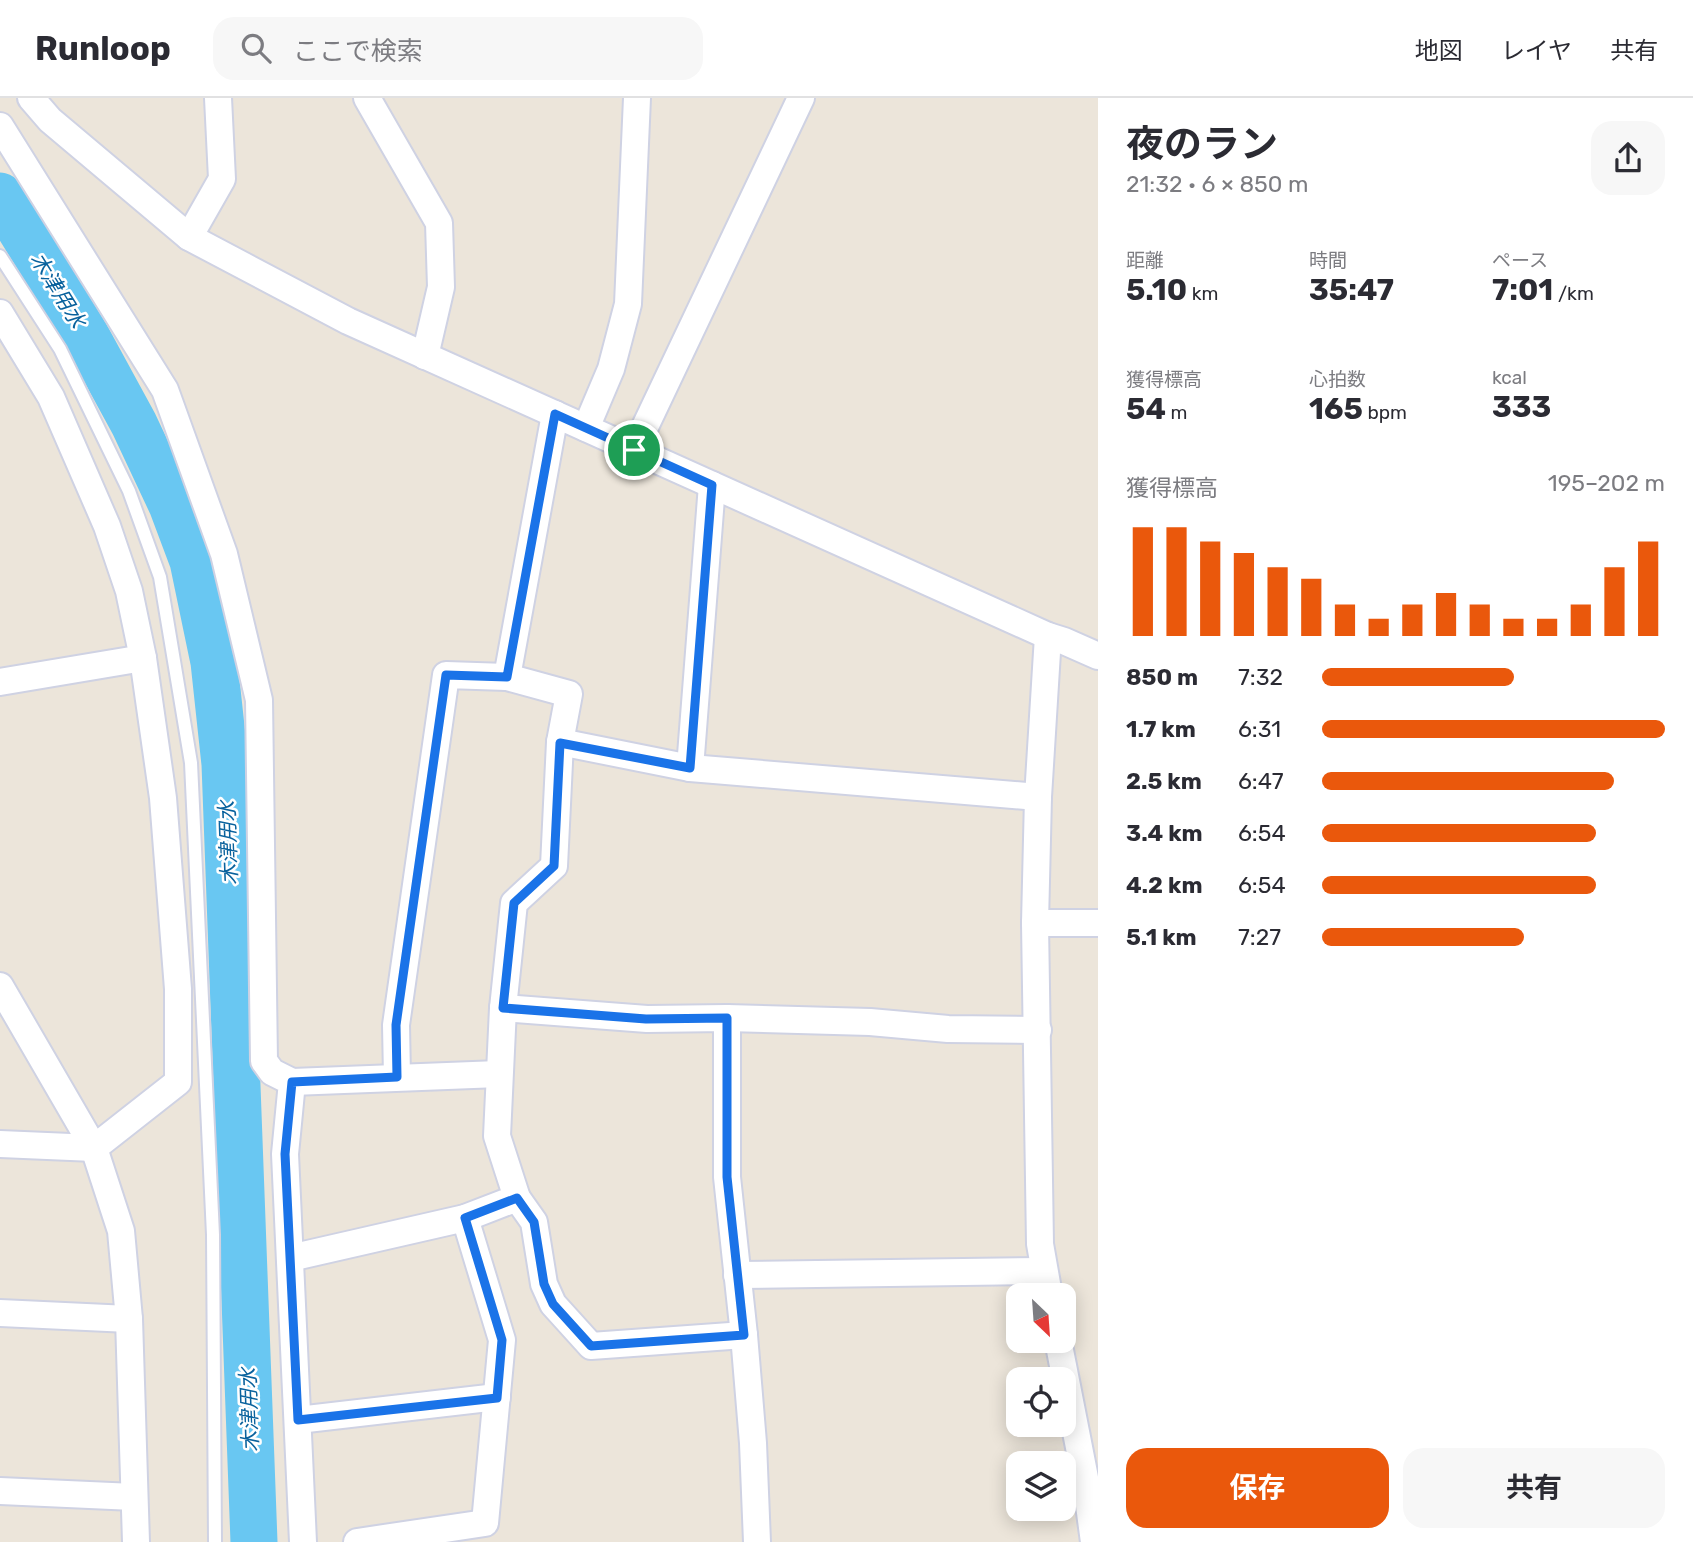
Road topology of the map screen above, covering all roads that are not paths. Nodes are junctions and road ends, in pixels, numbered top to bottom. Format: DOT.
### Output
graph roads {
  1 [pos="31,98"];
  2 [pos="218,98"];
  3 [pos="366,98"];
  4 [pos="637,98"];
  5 [pos="801,98"];
  6 [pos="0,126"];
  7 [pos="189,237"];
  8 [pos="0,256"];
  9 [pos="2,323"];
  10 [pos="425,356"];
  11 [pos="555,414"];
  12 [pos="586,428"];
  13 [pos="634,450"];
  14 [pos="712,485"];
  15 [pos="1048,636"];
  16 [pos="1098,656"];
  17 [pos="143,658"];
  18 [pos="507,677"];
  19 [pos="0,682"];
  20 [pos="560,743"];
  21 [pos="690,768"];
  22 [pos="1038,797"];
  23 [pos="1035,923"];
  24 [pos="1098,923"];
  25 [pos="0,986"];
  26 [pos="503,1008"];
  27 [pos="727,1018"];
  28 [pos="1038,1030"];
  29 [pos="499,1074"];
  30 [pos="397,1077"];
  31 [pos="292,1082"];
  32 [pos="0,1144"];
  33 [pos="94,1148"];
  34 [pos="517,1198"];
  35 [pos="465,1218"];
  36 [pos="290,1258"];
  37 [pos="737,1275"];
  38 [pos="1046,1283"];
  39 [pos="0,1313"];
  40 [pos="129,1319"];
  41 [pos="744,1335"];
  42 [pos="1061,1353"];
  43 [pos="497,1398"];
  44 [pos="298,1420"];
  45 [pos="0,1491"];
  46 [pos="134,1497"];
  47 [pos="136,1542"];
  48 [pos="215,1542"];
  49 [pos="303,1542"];
  50 [pos="357,1542"];
  51 [pos="757,1542"];
  52 [pos="1094,1542"];
  1 -- 7 [label="street"];
  2 -- 7 [label="street"];
  3 -- 10 [label="street"];
  4 -- 12 [label="street"];
  5 -- 13 [label="street"];
  6 -- 31 [label="street"];
  7 -- 10 [label="street"];
  8 -- 48 [label="lane"];
  9 -- 17 [label="street"];
  10 -- 11 [label="street"];
  11 -- 12 [label="street"];
  11 -- 18 [label="street"];
  12 -- 13 [label="street"];
  13 -- 14 [label="street"];
  14 -- 15 [label="street"];
  14 -- 21 [label="street"];
  15 -- 16 [label="street"];
  15 -- 22 [label="street"];
  17 -- 19 [label="street"];
  17 -- 33 [label="street"];
  18 -- 20 [label="street"];
  18 -- 30 [label="street"];
  20 -- 21 [label="street"];
  20 -- 26 [label="street"];
  21 -- 22 [label="street"];
  22 -- 23 [label="street"];
  23 -- 24 [label="street"];
  23 -- 28 [label="street"];
  25 -- 33 [label="street"];
  26 -- 27 [label="street"];
  26 -- 29 [label="street"];
  27 -- 28 [label="street"];
  27 -- 37 [label="street"];
  28 -- 38 [label="street"];
  29 -- 30 [label="street"];
  29 -- 34 [label="street"];
  30 -- 31 [label="street"];
  31 -- 36 [label="street"];
  32 -- 33 [label="street"];
  33 -- 40 [label="street"];
  34 -- 35 [label="street"];
  34 -- 41 [label="street"];
  35 -- 36 [label="street"];
  35 -- 43 [label="street"];
  36 -- 44 [label="street"];
  37 -- 38 [label="street"];
  37 -- 41 [label="street"];
  39 -- 40 [label="street"];
  40 -- 46 [label="street"];
  41 -- 51 [label="street"];
  42 -- 52 [label="street"];
  43 -- 44 [label="street"];
  43 -- 50 [label="street"];
  44 -- 49 [label="street"];
  45 -- 46 [label="street"];
  46 -- 47 [label="street"];
}
